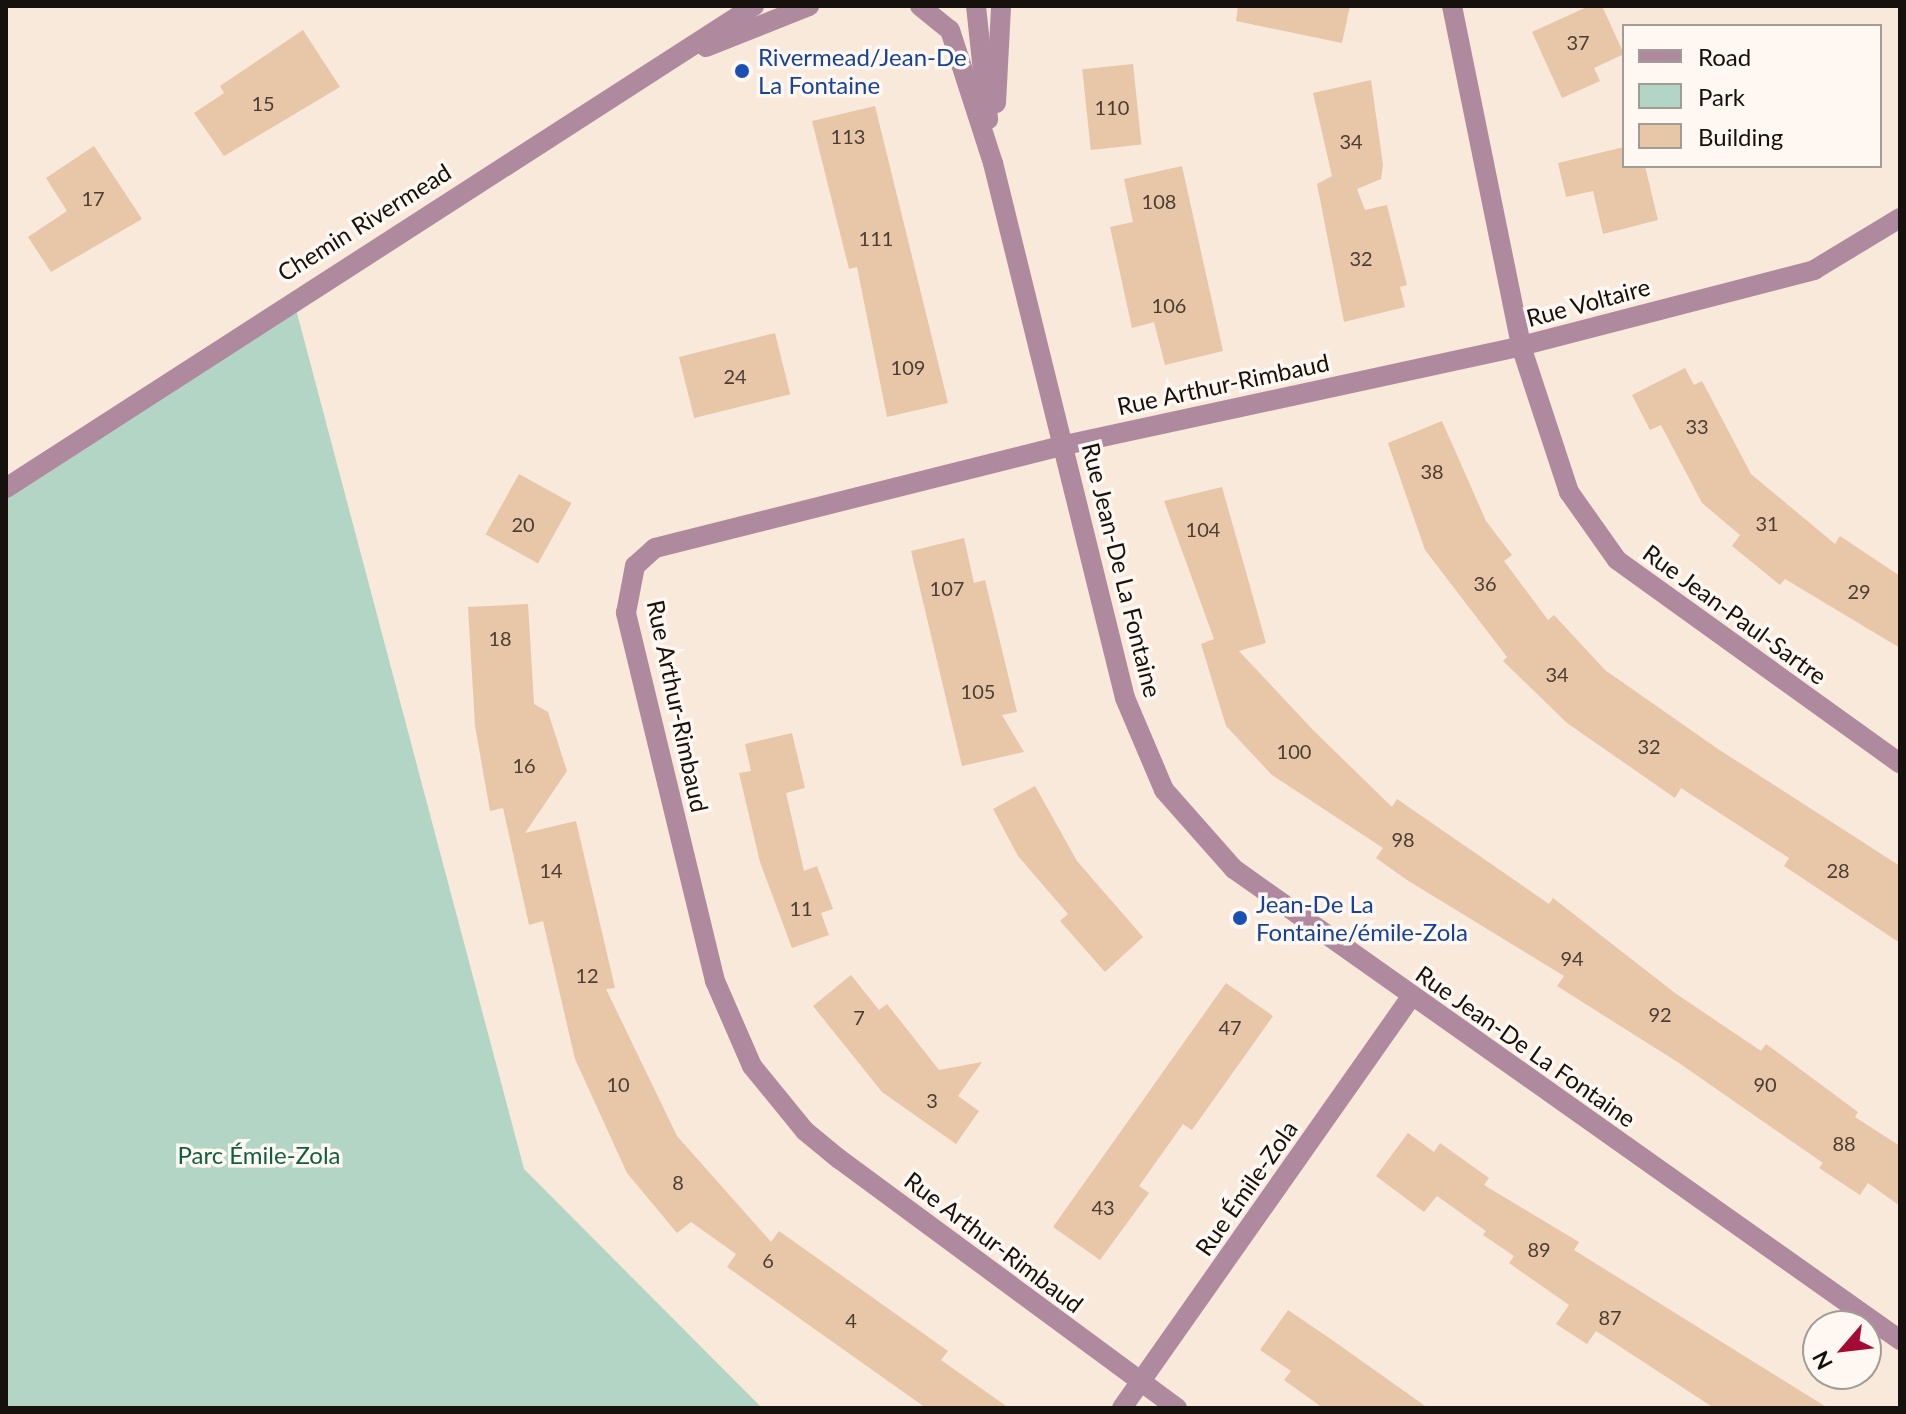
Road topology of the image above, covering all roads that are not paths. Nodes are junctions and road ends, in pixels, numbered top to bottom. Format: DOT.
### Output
graph roads {
  1 [pos="754,6"];
  2 [pos="809,6"];
  3 [pos="920,6"];
  4 [pos="976,6"];
  5 [pos="1001,6"];
  6 [pos="1452,6"];
  7 [pos="658,66"];
  8 [pos="993,163"];
  9 [pos="1900,218"];
  10 [pos="1521,346"];
  11 [pos="1065,445"];
  12 [pos="6,488"];
  13 [pos="1900,763"];
  14 [pos="1411,997"];
  15 [pos="1900,1340"];
  16 [pos="1141,1384"];
  17 [pos="1122,1408"];
  18 [pos="1177,1408"];
  1 -- 7 [label="street, Chemin Rivermead"];
  2 -- 7 [label="street"];
  3 -- 8 [label="street, Rue Jean-De La Fontaine"];
  4 -- 8 [label="street, Rue Jean-De La Fontaine"];
  5 -- 8 [label="street, Rue Jean-De La Fontaine"];
  6 -- 10 [label="street, Rue Voltaire"];
  7 -- 12 [label="street, Chemin Rivermead"];
  8 -- 11 [label="street, Rue Jean-De La Fontaine"];
  9 -- 10 [label="street, Rue Voltaire"];
  10 -- 11 [label="street, Rue Arthur-Rimbaud"];
  10 -- 13 [label="street, Rue Jean-Paul-Sartre"];
  11 -- 14 [label="street, Rue Jean-De La Fontaine"];
  11 -- 16 [label="street, Rue Arthur-Rimbaud"];
  14 -- 15 [label="street, Rue Jean-De La Fontaine"];
  14 -- 16 [label="street, Rue Émile-Zola"];
  16 -- 17 [label="street, Rue Émile-Zola"];
  16 -- 18 [label="street, Rue Arthur-Rimbaud"];
}
